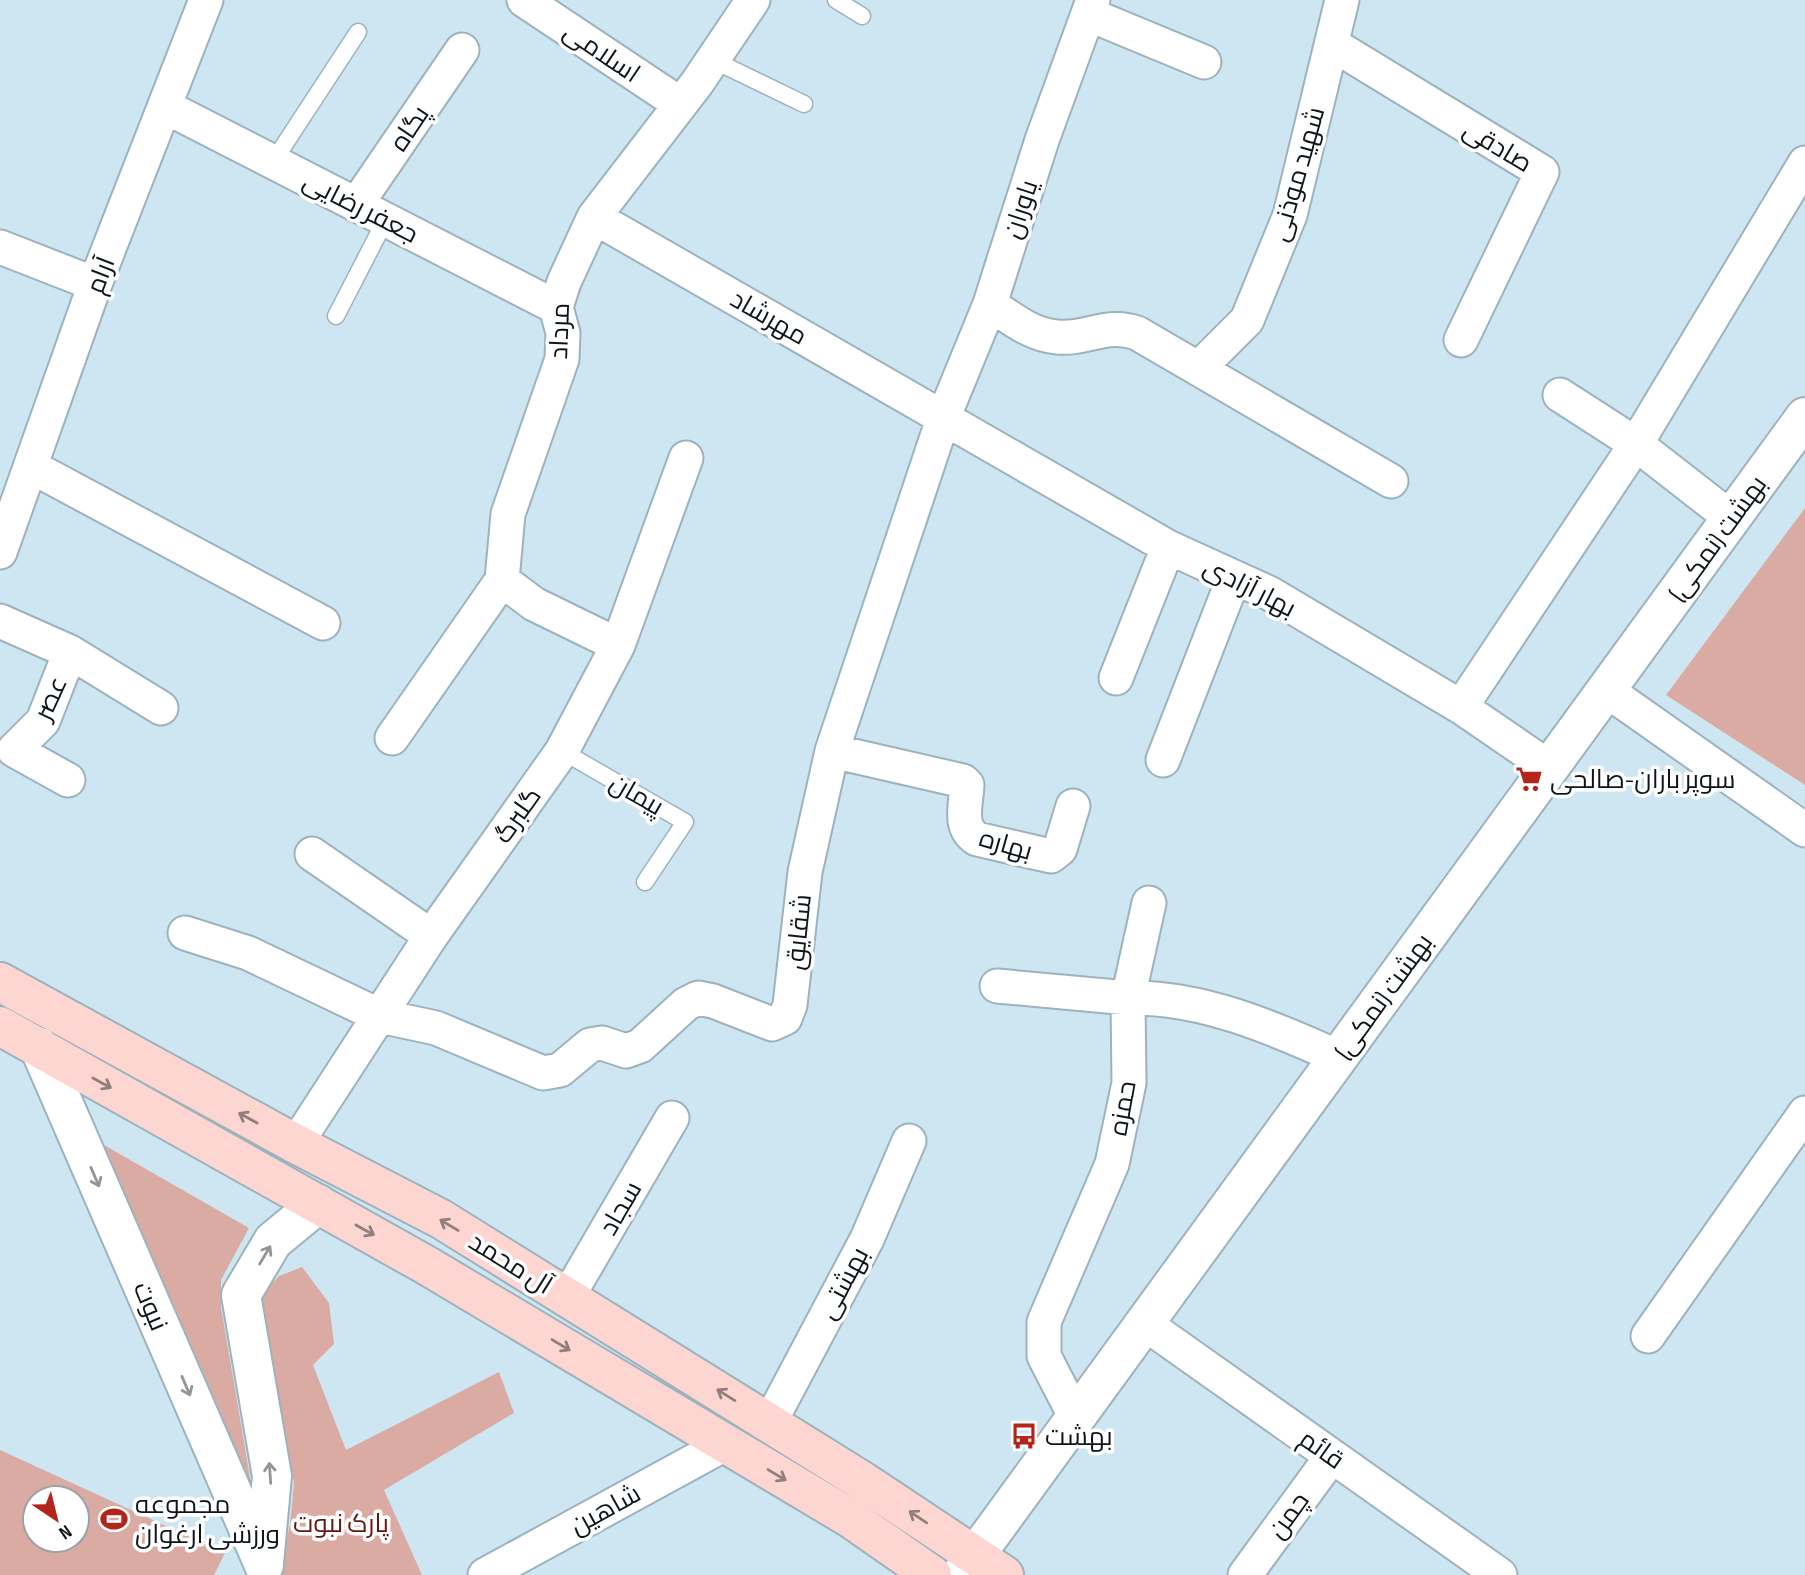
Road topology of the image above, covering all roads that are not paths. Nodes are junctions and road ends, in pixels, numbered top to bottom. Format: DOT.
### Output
graph roads {
  1 [pos="206,0"];
  2 [pos="524,0"];
  3 [pos="753,0"];
  4 [pos="836,0"];
  5 [pos="1342,0"];
  6 [pos="1091,7"];
  7 [pos="862,16"];
  8 [pos="358,32"];
  9 [pos="1332,44"];
  10 [pos="462,50"];
  11 [pos="711,60"];
  12 [pos="1204,62"];
  13 [pos="680,104"];
  14 [pos="804,104"];
  15 [pos="166,107"];
  16 [pos="273,162"];
  17 [pos="1805,163"];
  18 [pos="356,205"];
  19 [pos="594,217"];
  20 [pos="386,219"];
  21 [pos="0,247"];
  22 [pos="95,284"];
  23 [pos="990,304"];
  24 [pos="556,307"];
  25 [pos="336,316"];
  26 [pos="1461,340"];
  27 [pos="1200,367"];
  28 [pos="1560,396"];
  29 [pos="944,416"];
  30 [pos="1805,417"];
  31 [pos="1636,444"];
  32 [pos="686,458"];
  33 [pos="32,467"];
  34 [pos="1391,481"];
  35 [pos="1731,518"];
  36 [pos="1168,547"];
  37 [pos="0,552"];
  38 [pos="1234,577"];
  39 [pos="502,580"];
  40 [pos="0,621"];
  41 [pos="323,623"];
  42 [pos="618,645"];
  43 [pos="70,652"];
  44 [pos="1116,678"];
  45 [pos="1606,690"];
  46 [pos="1461,707"];
  47 [pos="161,708"];
  48 [pos="392,738"];
  49 [pos="562,751"];
  50 [pos="832,751"];
  51 [pos="1163,760"];
  52 [pos="1550,768"];
  53 [pos="68,780"];
  54 [pos="1073,806"];
  55 [pos="1805,830"];
  56 [pos="312,854"];
  57 [pos="645,882"];
  58 [pos="1149,903"];
  59 [pos="185,933"];
  60 [pos="431,936"];
  61 [pos="0,982"];
  62 [pos="997,986"];
  63 [pos="1128,998"];
  64 [pos="380,1016"];
  65 [pos="0,1026"];
  66 [pos="39,1047"];
  67 [pos="1338,1057"];
  68 [pos="1805,1113"];
  69 [pos="672,1118"];
  70 [pos="909,1141"];
  71 [pos="296,1144"];
  72 [pos="318,1204"];
  73 [pos="567,1298"];
  74 [pos="1144,1323"];
  75 [pos="1648,1336"];
  76 [pos="1076,1418"];
  77 [pos="770,1422"];
  78 [pos="725,1444"];
  79 [pos="1332,1456"];
  80 [pos="980,1568"];
  81 [pos="262,1570"];
  82 [pos="485,1575"];
  83 [pos="932,1575"];
  84 [pos="1245,1575"];
  85 [pos="1500,1575"];
  1 -- 15 [label="street, آرام"];
  2 -- 13 [label="street, اسلامی"];
  3 -- 11 [label="street, مرداد"];
  4 -- 7 [label="lane"];
  5 -- 9 [label="street, شهید موذنی"];
  6 -- 12 [label="street"];
  6 -- 23 [label="street, یاوران"];
  8 -- 16 [label="lane"];
  9 -- 26 [label="street, صادقی"];
  9 -- 27 [label="street, شهید موذنی"];
  10 -- 18 [label="street, پگاه"];
  11 -- 13 [label="street, مرداد"];
  11 -- 14 [label="lane"];
  13 -- 19 [label="street, مرداد"];
  15 -- 16 [label="street, جعفر رضایی"];
  15 -- 22 [label="street, آرام"];
  16 -- 18 [label="street, جعفر رضایی"];
  17 -- 31 [label="street"];
  18 -- 20 [label="street, جعفر رضایی"];
  19 -- 24 [label="street, مرداد"];
  19 -- 29 [label="street, مهرشاد"];
  20 -- 24 [label="street, جعفر رضایی"];
  20 -- 25 [label="lane"];
  21 -- 22 [label="street"];
  22 -- 33 [label="street, آرام"];
  23 -- 27 [label="street"];
  23 -- 29 [label="street, یاوران"];
  24 -- 39 [label="street, مرداد"];
  27 -- 34 [label="street"];
  28 -- 31 [label="street"];
  29 -- 36 [label="street, بهار آزادی"];
  29 -- 50 [label="street, شقایق"];
  30 -- 35 [label="street, بهشت (نمکی)"];
  31 -- 35 [label="street"];
  31 -- 46 [label="street"];
  32 -- 42 [label="street, گلبرگ"];
  33 -- 37 [label="street, آرام"];
  33 -- 41 [label="street"];
  35 -- 45 [label="street, بهشت (نمکی)"];
  36 -- 38 [label="street, بهار آزادی"];
  36 -- 44 [label="street"];
  38 -- 46 [label="street, بهار آزادی"];
  38 -- 51 [label="street"];
  39 -- 42 [label="street"];
  39 -- 48 [label="street"];
  40 -- 43 [label="street, عصر"];
  42 -- 49 [label="street, گلبرگ"];
  43 -- 47 [label="street"];
  43 -- 53 [label="street, عصر"];
  45 -- 52 [label="street, بهشت (نمکی)"];
  45 -- 55 [label="street"];
  46 -- 52 [label="street, بهار آزادی"];
  49 -- 57 [label="lane, پیمان"];
  49 -- 60 [label="street, گلبرگ"];
  50 -- 54 [label="street, بهاره"];
  50 -- 64 [label="street, شقایق"];
  52 -- 67 [label="street, بهشت (نمکی)"];
  56 -- 60 [label="street"];
  58 -- 63 [label="street, حمزه"];
  59 -- 64 [label="street"];
  60 -- 64 [label="street, گلبرگ"];
  71 -- 61 [label="main road, آل محمد, one-way"];
  62 -- 63 [label="street"];
  63 -- 67 [label="street"];
  63 -- 76 [label="street, حمزه"];
  64 -- 71 [label="street, گلبرگ"];
  65 -- 66 [label="main road, آل محمد"];
  66 -- 72 [label="main road, آل محمد, one-way"];
  66 -- 81 [label="street, نبوت, one-way"];
  67 -- 74 [label="street, بهشت (نمکی)"];
  68 -- 75 [label="street"];
  69 -- 73 [label="street, سجاد"];
  70 -- 77 [label="street, بهشتی"];
  73 -- 71 [label="main road, آل محمد, one-way"];
  72 -- 78 [label="main road, آل محمد, one-way"];
  81 -- 72 [label="street, نبوت, one-way"];
  77 -- 73 [label="main road, آل محمد, one-way"];
  74 -- 76 [label="street, بهشت (نمکی)"];
  74 -- 79 [label="street, قائم"];
  76 -- 80 [label="street, بهشت (نمکی)"];
  80 -- 77 [label="main road, آل محمد, one-way"];
  78 -- 82 [label="street, شاهین"];
  78 -- 83 [label="main road, آل محمد, one-way"];
  79 -- 84 [label="street, چمن"];
  79 -- 85 [label="street, قائم"];
}
